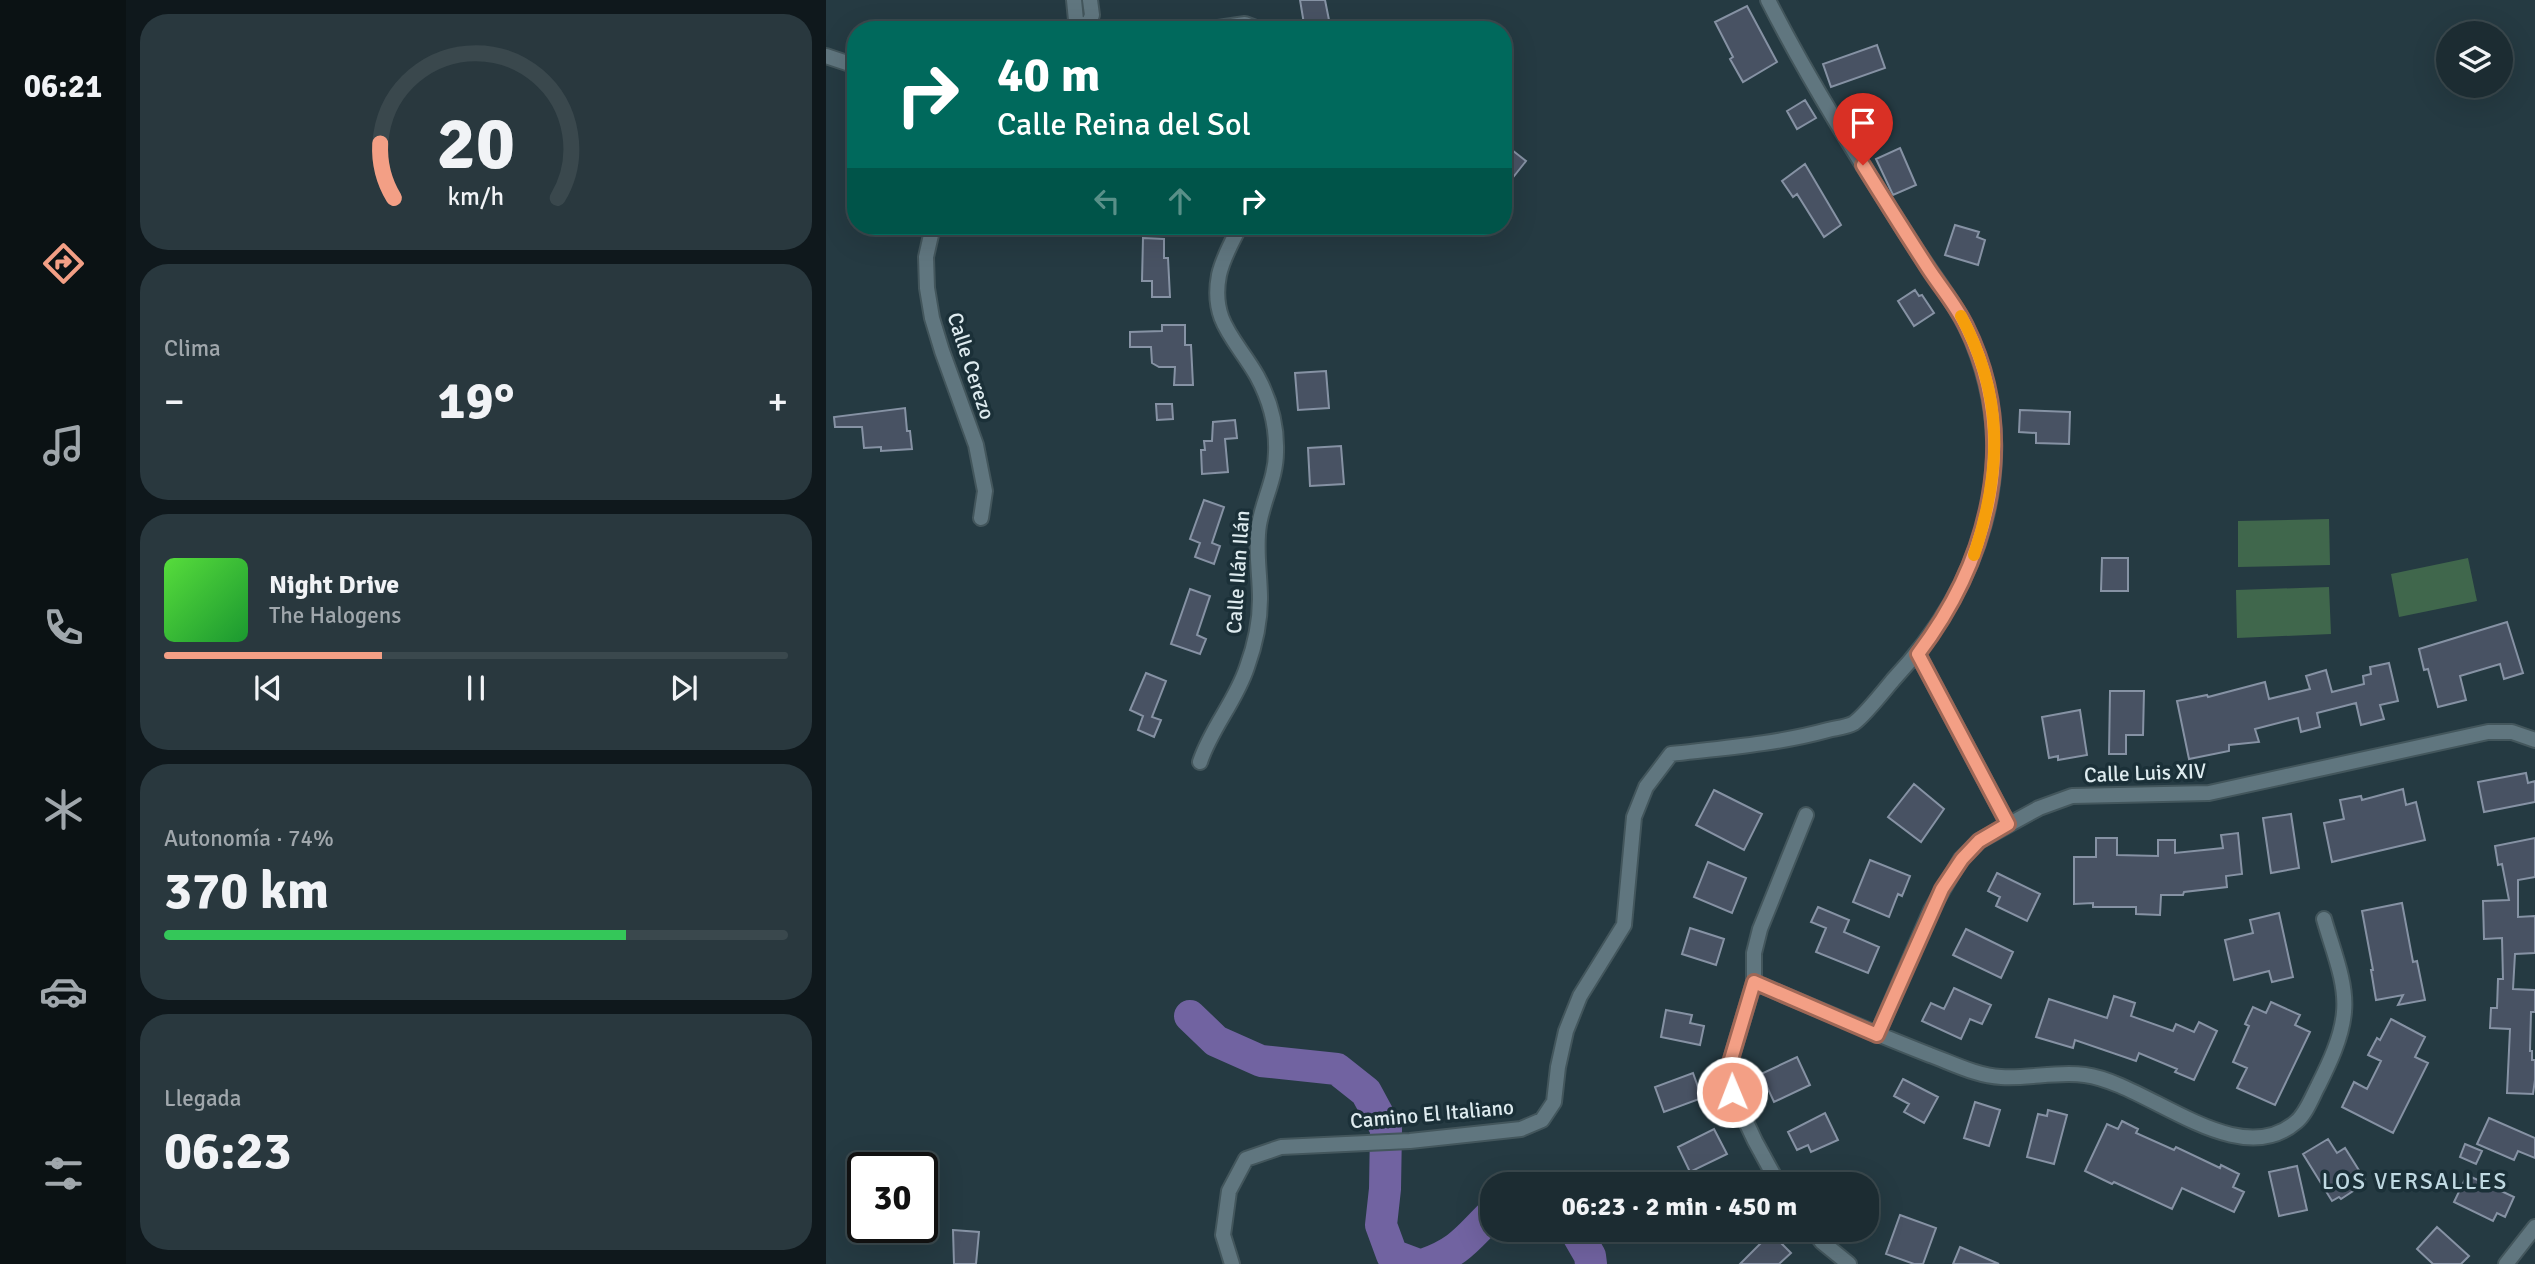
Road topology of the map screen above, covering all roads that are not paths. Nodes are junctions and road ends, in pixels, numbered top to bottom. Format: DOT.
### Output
graph roads {
  1 [pos="1073,0"];
  2 [pos="1090,0"];
  3 [pos="1768,0"];
  4 [pos="1077,21"];
  5 [pos="1089,21"];
  6 [pos="826,56"];
  7 [pos="847,63"];
  8 [pos="931,235"];
  9 [pos="1235,235"];
  10 [pos="981,518"];
  11 [pos="1918,654"];
  12 [pos="2535,740"];
  13 [pos="1200,762"];
  14 [pos="1806,815"];
  15 [pos="2008,824"];
  16 [pos="2324,919"];
  17 [pos="1754,982"];
  18 [pos="1877,1035"];
  19 [pos="1772,1172"];
  20 [pos="2535,1227"];
  21 [pos="1822,1242"];
  22 [pos="1232,1264"];
  23 [pos="1849,1264"];
  24 [pos="2506,1264"];
  1 -- 4 [label="street"];
  2 -- 5 [label="street"];
  3 -- 11 [label="street, Camino El Italiano"];
  6 -- 7 [label="street"];
  8 -- 10 [label="street, Calle Cerezo"];
  9 -- 13 [label="street, Calle Ilán Ilán"];
  11 -- 15 [label="street"];
  11 -- 22 [label="street, Camino El Italiano"];
  12 -- 15 [label="street, Calle Luis XIV"];
  14 -- 17 [label="street"];
  15 -- 18 [label="street, Calle Luis XIV"];
  16 -- 18 [label="street"];
  17 -- 18 [label="street"];
  17 -- 19 [label="street"];
  20 -- 24 [label="street"];
  21 -- 23 [label="street"];
}
